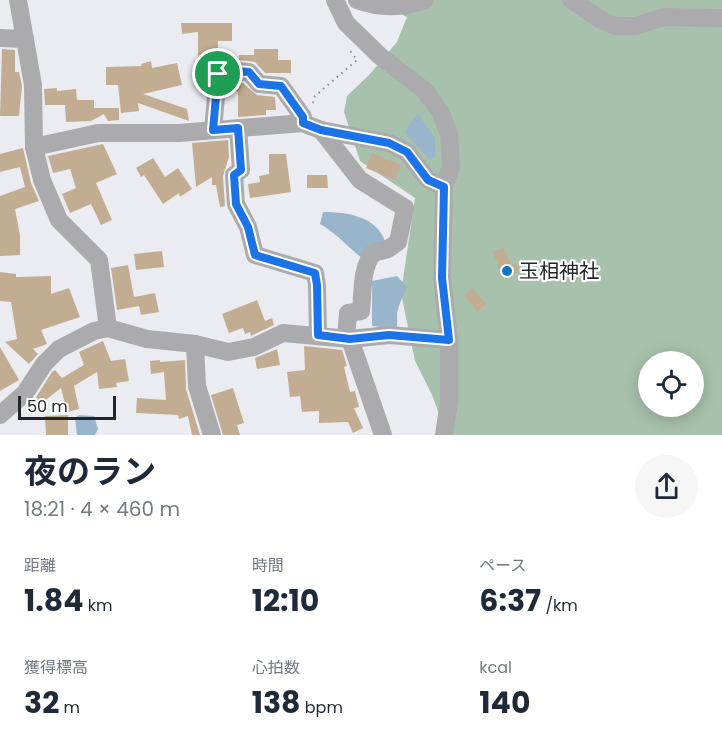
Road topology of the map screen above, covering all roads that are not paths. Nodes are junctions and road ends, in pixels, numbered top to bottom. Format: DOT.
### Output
graph roads {
  1 [pos="18,0"];
  2 [pos="335,0"];
  3 [pos="357,0"];
  4 [pos="425,0"];
  5 [pos="571,0"];
  6 [pos="722,18"];
  7 [pos="0,38"];
  8 [pos="25,39"];
  9 [pos="303,120"];
  10 [pos="238,128"];
  11 [pos="213,130"];
  12 [pos="321,130"];
  13 [pos="34,147"];
  14 [pos="444,187"];
  15 [pos="108,328"];
  16 [pos="318,335"];
  17 [pos="348,339"];
  18 [pos="449,340"];
  19 [pos="195,344"];
  20 [pos="0,415"];
  21 [pos="212,435"];
  22 [pos="383,435"];
  23 [pos="444,435"];
  1 -- 8 [label="street"];
  2 -- 14 [label="street"];
  3 -- 4 [label="street"];
  5 -- 6 [label="street"];
  7 -- 8 [label="street"];
  8 -- 13 [label="street"];
  9 -- 10 [label="street"];
  9 -- 11 [label="street"];
  9 -- 12 [label="street"];
  10 -- 11 [label="street"];
  10 -- 16 [label="street"];
  11 -- 13 [label="street"];
  12 -- 14 [label="street"];
  12 -- 17 [label="street"];
  13 -- 15 [label="street"];
  14 -- 18 [label="street"];
  15 -- 19 [label="street"];
  15 -- 20 [label="street"];
  16 -- 17 [label="street"];
  16 -- 19 [label="street"];
  17 -- 18 [label="street"];
  17 -- 22 [label="street"];
  18 -- 23 [label="street"];
  19 -- 21 [label="street"];
}
